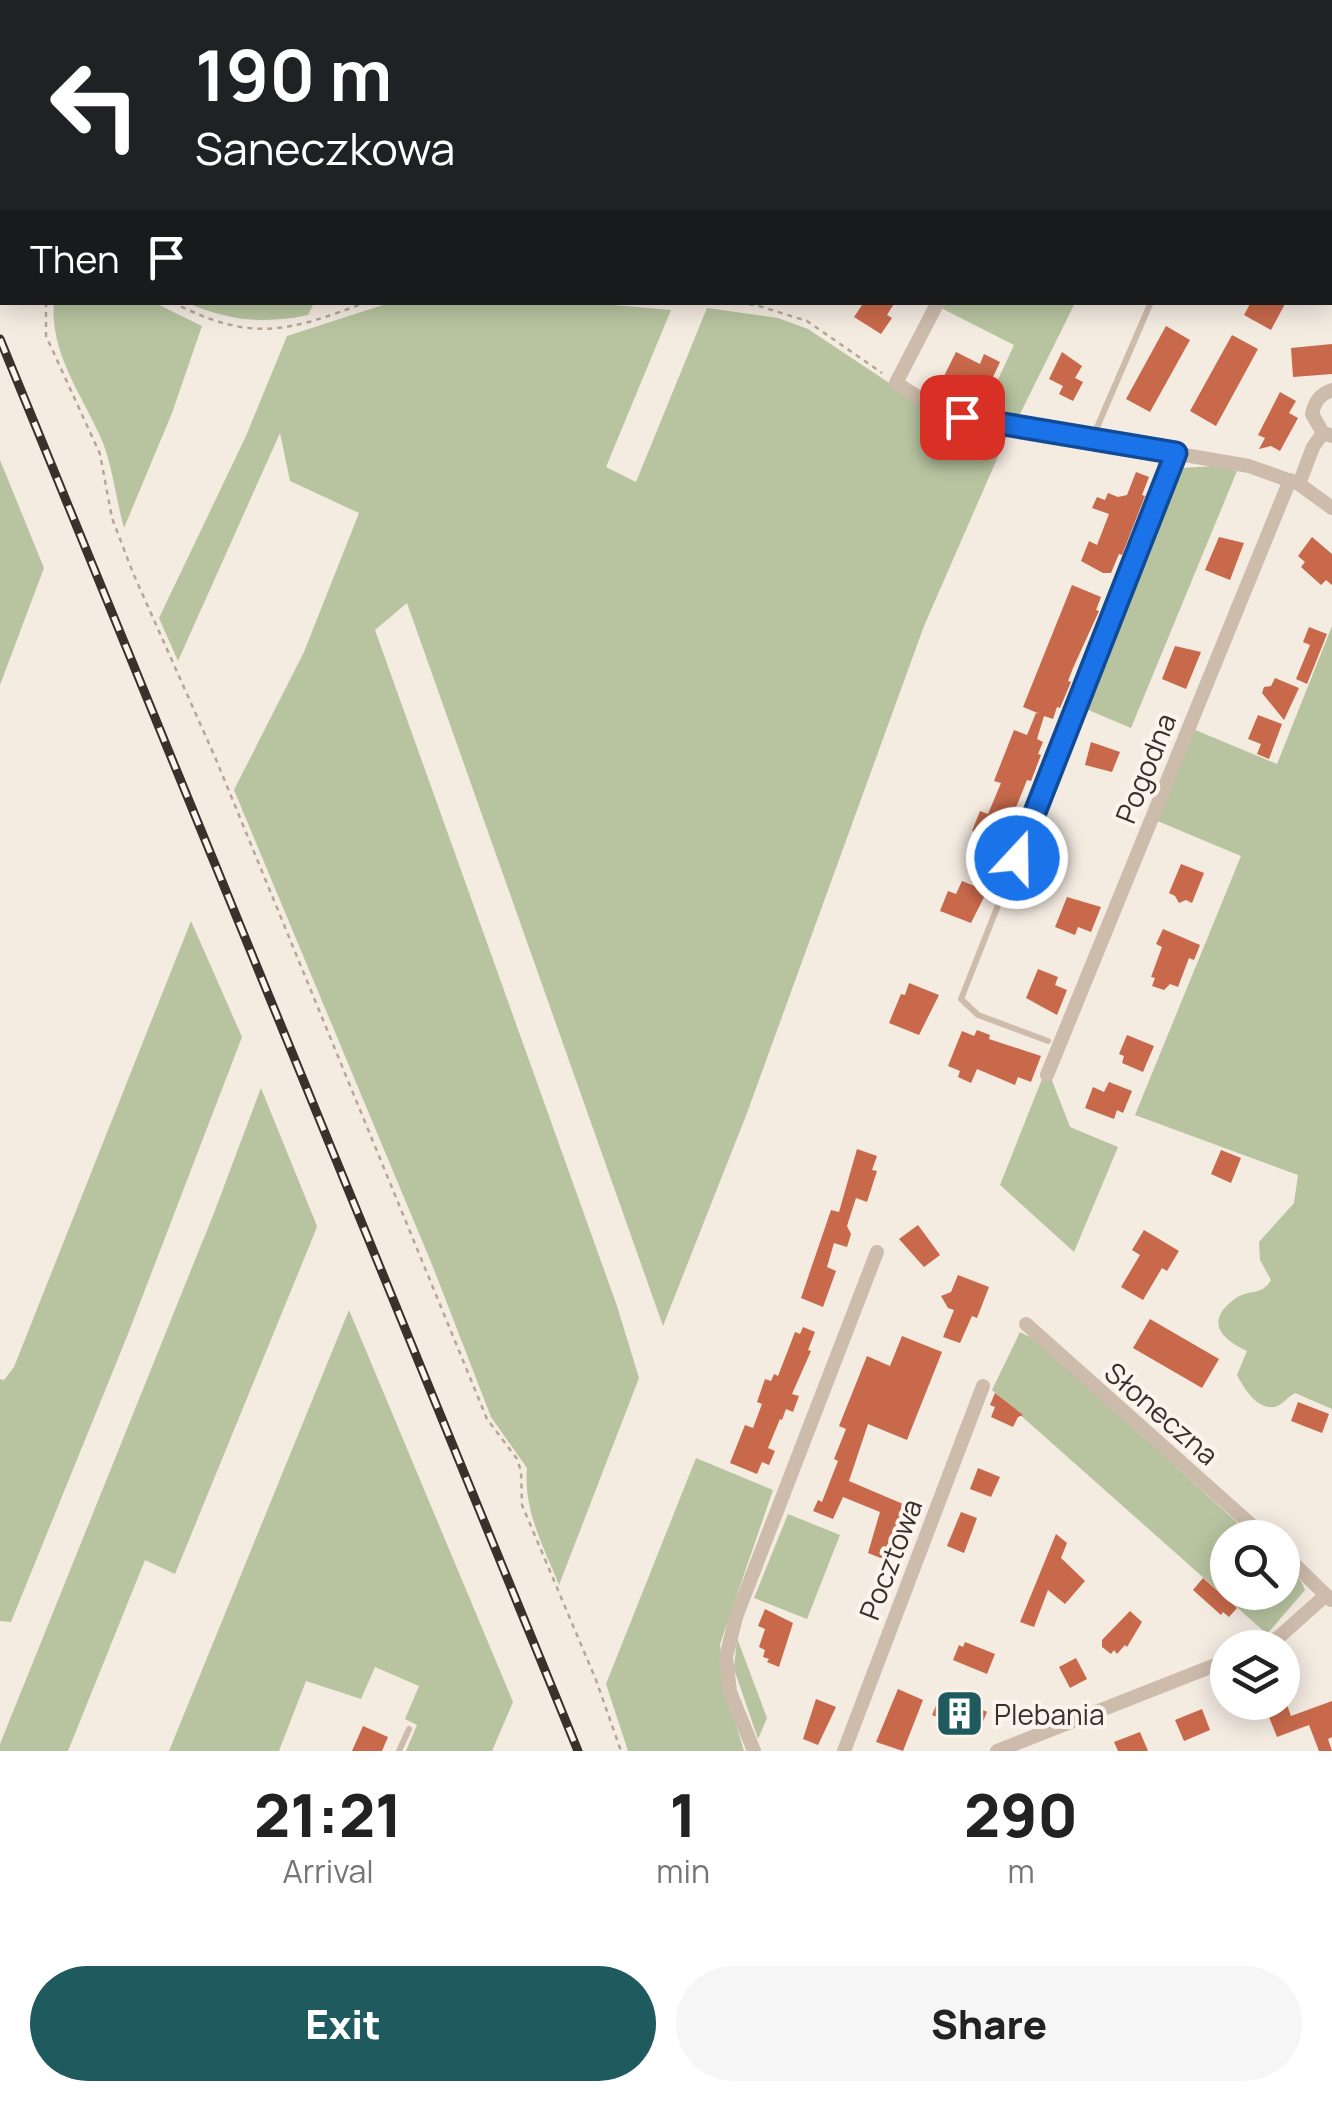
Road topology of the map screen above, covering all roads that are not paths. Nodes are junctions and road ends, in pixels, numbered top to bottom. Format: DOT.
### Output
graph roads {
  1 [pos="936,305"];
  2 [pos="1150,305"];
  3 [pos="1332,390"];
  4 [pos="1327,434"];
  5 [pos="1092,439"];
  6 [pos="1176,453"];
  7 [pos="1295,482"];
  8 [pos="1332,508"];
  9 [pos="1048,1041"];
  10 [pos="1047,1075"];
  11 [pos="877,1252"];
  12 [pos="1026,1324"];
  13 [pos="984,1386"];
  14 [pos="1246,1520"];
  15 [pos="1300,1570"];
  16 [pos="1329,1598"];
  17 [pos="1288,1630"];
  18 [pos="1210,1667"];
  19 [pos="409,1729"];
  20 [pos="400,1751"];
  21 [pos="754,1751"];
  22 [pos="844,1751"];
  23 [pos="996,1751"];
  1 -- 5 [label="street"];
  2 -- 5 [label="lane"];
  3 -- 4 [label="street, Pogodna"];
  4 -- 7 [label="street, Pogodna"];
  5 -- 6 [label="street"];
  6 -- 7 [label="street"];
  6 -- 9 [label="lane"];
  7 -- 8 [label="street"];
  7 -- 10 [label="street, Pogodna"];
  11 -- 21 [label="street"];
  12 -- 14 [label="street, Słoneczna"];
  13 -- 22 [label="street, Pocztowa"];
  15 -- 16 [label="street"];
  16 -- 17 [label="street"];
  18 -- 23 [label="street"];
  19 -- 20 [label="lane"];
}
